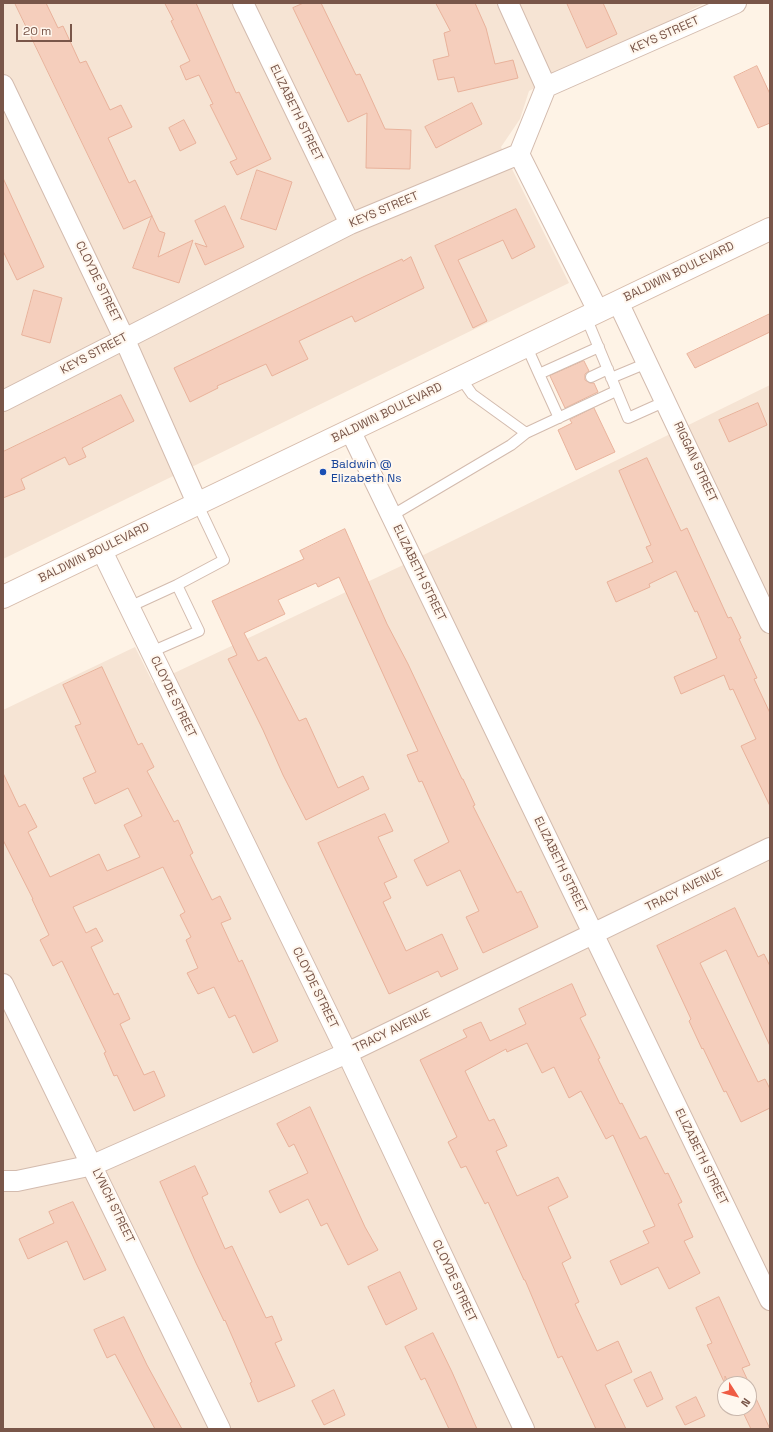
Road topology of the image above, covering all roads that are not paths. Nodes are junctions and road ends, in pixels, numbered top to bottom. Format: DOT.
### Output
graph roads {
  1 [pos="243,3"];
  2 [pos="508,3"];
  3 [pos="736,3"];
  4 [pos="3,85"];
  5 [pos="546,87"];
  6 [pos="520,154"];
  7 [pos="350,224"];
  8 [pos="770,228"];
  9 [pos="618,302"];
  10 [pos="592,314"];
  11 [pos="124,338"];
  12 [pos="526,344"];
  13 [pos="599,347"];
  14 [pos="647,363"];
  15 [pos="539,374"];
  16 [pos="610,374"];
  17 [pos="460,377"];
  18 [pos="592,377"];
  19 [pos="616,391"];
  20 [pos="3,401"];
  21 [pos="666,401"];
  22 [pos="559,418"];
  23 [pos="350,430"];
  24 [pos="526,433"];
  25 [pos="197,503"];
  26 [pos="391,516"];
  27 [pos="101,549"];
  28 [pos="177,585"];
  29 [pos="3,597"];
  30 [pos="129,607"];
  31 [pos="770,622"];
  32 [pos="151,652"];
  33 [pos="770,848"];
  34 [pos="593,934"];
  35 [pos="3,984"];
  36 [pos="347,1053"];
  37 [pos="93,1166"];
  38 [pos="3,1181"];
  39 [pos="770,1300"];
  40 [pos="220,1429"];
  41 [pos="524,1429"];
  1 -- 7 [label="street, ELIZABETH STREET"];
  2 -- 5 [label="street"];
  3 -- 5 [label="street, KEYS STREET"];
  4 -- 11 [label="street, CLOYDE STREET"];
  5 -- 6 [label="street"];
  6 -- 7 [label="street, KEYS STREET"];
  6 -- 10 [label="street"];
  7 -- 11 [label="street, KEYS STREET"];
  8 -- 9 [label="main road, BALDWIN BOULEVARD"];
  9 -- 10 [label="main road, BALDWIN BOULEVARD"];
  9 -- 14 [label="street, RIGGAN STREET"];
  10 -- 12 [label="main road, BALDWIN BOULEVARD"];
  10 -- 13 [label="lane"];
  11 -- 20 [label="street, KEYS STREET"];
  11 -- 25 [label="street, CLOYDE STREET"];
  12 -- 15 [label="lane"];
  12 -- 17 [label="main road, BALDWIN BOULEVARD"];
  13 -- 15 [label="lane"];
  13 -- 16 [label="lane"];
  14 -- 16 [label="lane"];
  14 -- 21 [label="street, RIGGAN STREET"];
  15 -- 22 [label="lane"];
  16 -- 18 [label="lane"];
  16 -- 19 [label="lane"];
  17 -- 23 [label="main road, BALDWIN BOULEVARD"];
  17 -- 24 [label="lane"];
  19 -- 21 [label="lane"];
  19 -- 22 [label="lane"];
  21 -- 31 [label="street, RIGGAN STREET"];
  22 -- 24 [label="lane"];
  23 -- 25 [label="main road, BALDWIN BOULEVARD"];
  23 -- 26 [label="street, ELIZABETH STREET"];
  24 -- 26 [label="lane"];
  25 -- 27 [label="main road, BALDWIN BOULEVARD"];
  25 -- 28 [label="lane"];
  26 -- 34 [label="street, ELIZABETH STREET"];
  27 -- 29 [label="main road, BALDWIN BOULEVARD"];
  27 -- 30 [label="street, CLOYDE STREET"];
  28 -- 30 [label="lane"];
  28 -- 32 [label="lane"];
  30 -- 32 [label="street, CLOYDE STREET"];
  32 -- 36 [label="street, CLOYDE STREET"];
  33 -- 34 [label="street, TRACY AVENUE"];
  34 -- 36 [label="street, TRACY AVENUE"];
  34 -- 39 [label="street, ELIZABETH STREET"];
  35 -- 37 [label="street, LYNCH STREET"];
  36 -- 37 [label="street, TRACY AVENUE"];
  36 -- 41 [label="street, CLOYDE STREET"];
  37 -- 38 [label="street, TRACY AVENUE"];
  37 -- 40 [label="street, LYNCH STREET"];
}
